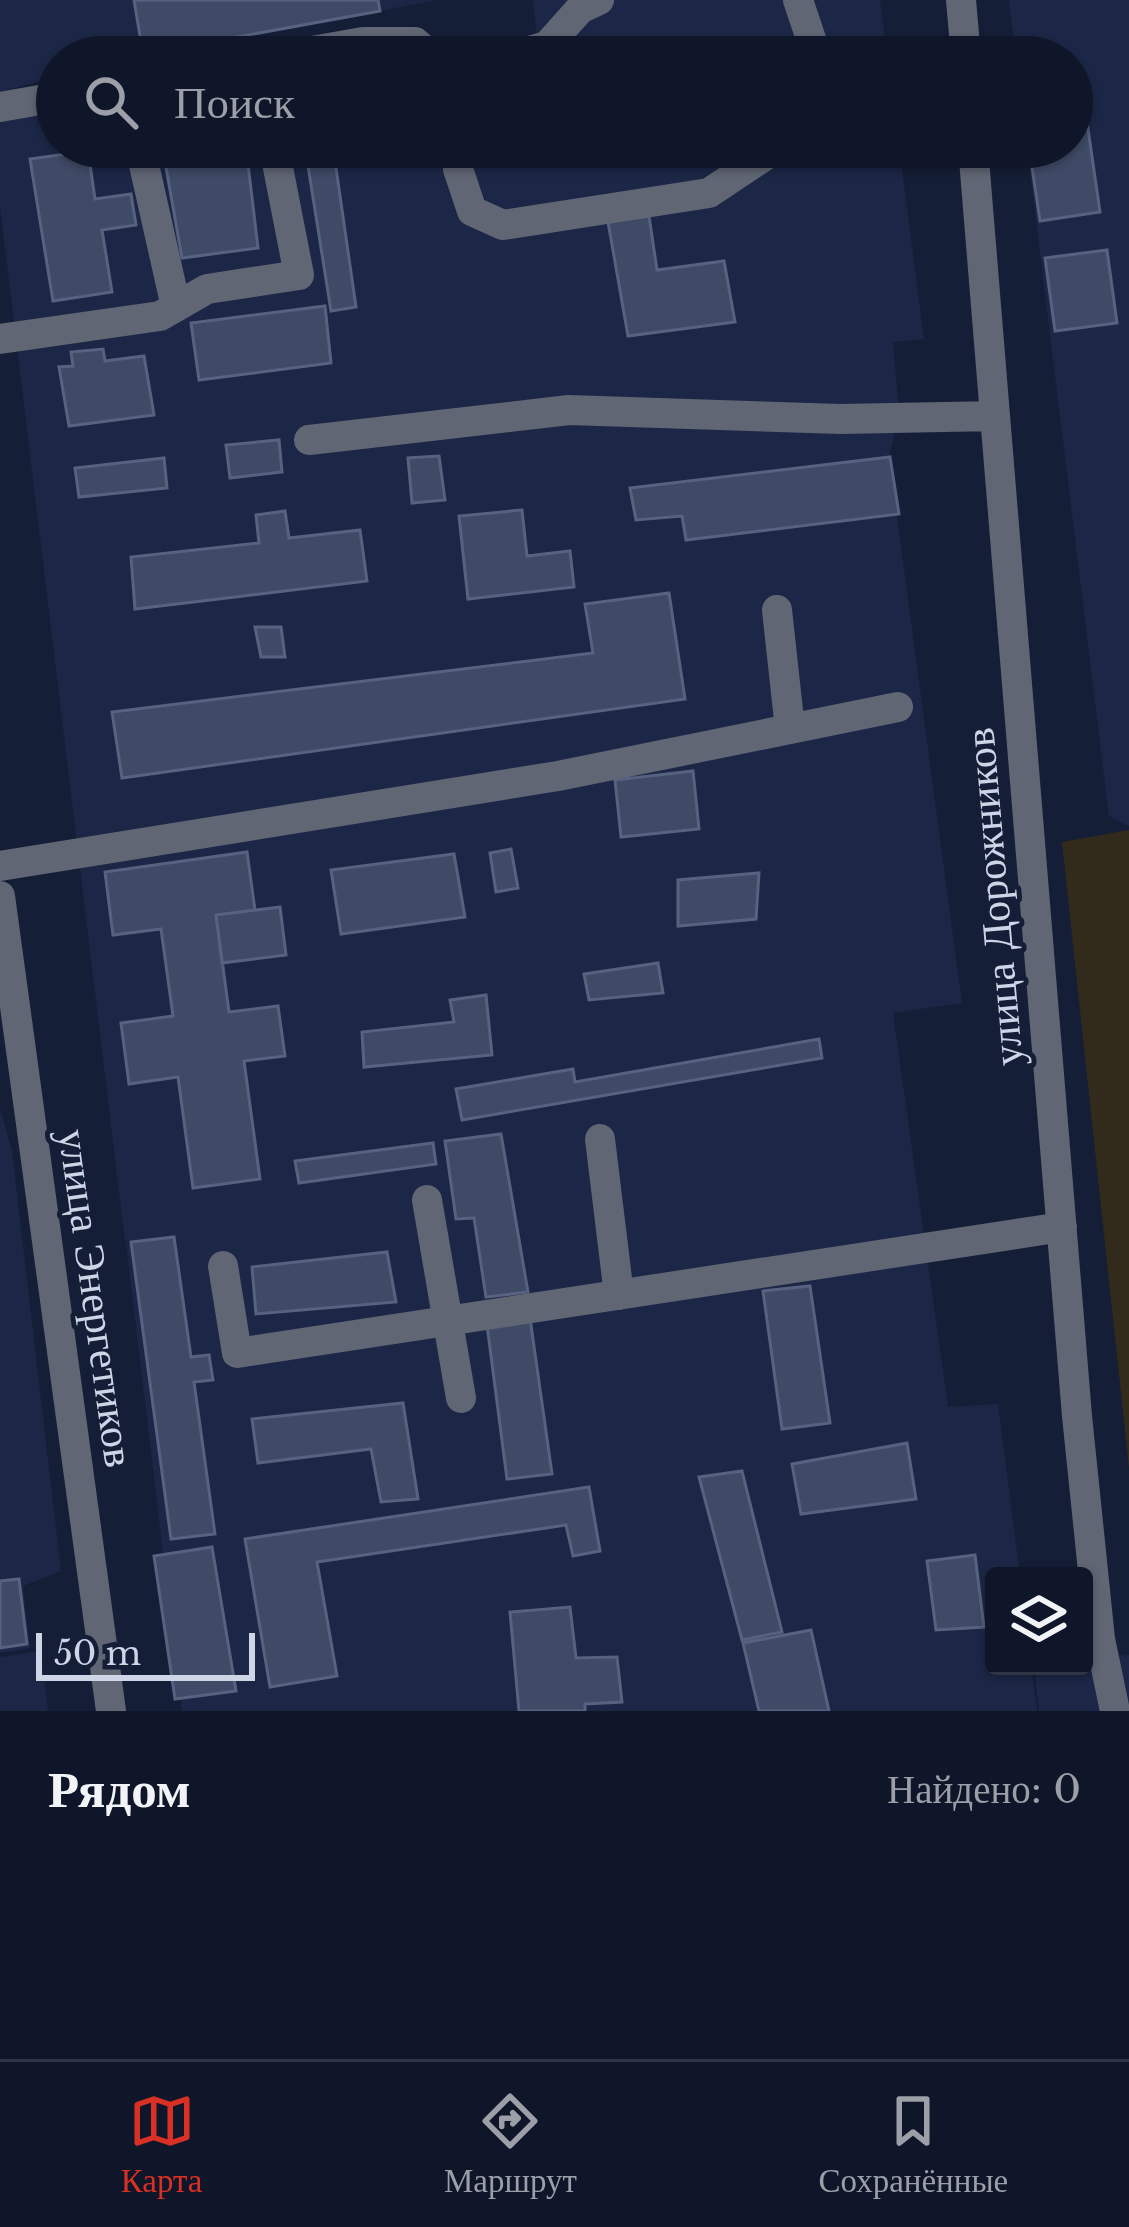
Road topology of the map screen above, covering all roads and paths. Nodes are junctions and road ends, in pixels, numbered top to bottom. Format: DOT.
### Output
graph roads {
  1 [pos="598,0"];
  2 [pos="798,0"];
  3 [pos="961,0"];
  4 [pos="557,36"];
  5 [pos="810,36"];
  6 [pos="964,36"];
  7 [pos="36,101"];
  8 [pos="0,107"];
  9 [pos="145,168"];
  10 [pos="278,168"];
  11 [pos="461,168"];
  12 [pos="746,168"];
  13 [pos="975,168"];
  14 [pos="176,307"];
  15 [pos="0,339"];
  16 [pos="995,416"];
  17 [pos="309,440"];
  18 [pos="777,610"];
  19 [pos="898,706"];
  20 [pos="790,729"];
  21 [pos="0,866"];
  22 [pos="0,896"];
  23 [pos="600,1139"];
  24 [pos="427,1200"];
  25 [pos="1062,1227"];
  26 [pos="223,1266"];
  27 [pos="619,1295"];
  28 [pos="448,1321"];
  29 [pos="461,1398"];
  30 [pos="111,1711"];
  31 [pos="1115,1711"];
  1 -- 4 [label="street"];
  2 -- 5 [label="street"];
  3 -- 6 [label="street"];
  7 -- 8 [label="street"];
  9 -- 14 [label="street"];
  10 -- 14 [label="street"];
  11 -- 12 [label="street"];
  13 -- 16 [label="street, улица Дорожников"];
  14 -- 15 [label="street"];
  16 -- 17 [label="street"];
  16 -- 25 [label="street, улица Дорожников"];
  18 -- 20 [label="street"];
  19 -- 20 [label="street"];
  20 -- 21 [label="street"];
  22 -- 30 [label="street, улица Энергетиков"];
  23 -- 27 [label="street"];
  24 -- 28 [label="street"];
  25 -- 27 [label="street"];
  25 -- 31 [label="street, улица Дорожников"];
  26 -- 28 [label="street"];
  27 -- 28 [label="street"];
  28 -- 29 [label="street"];
}
